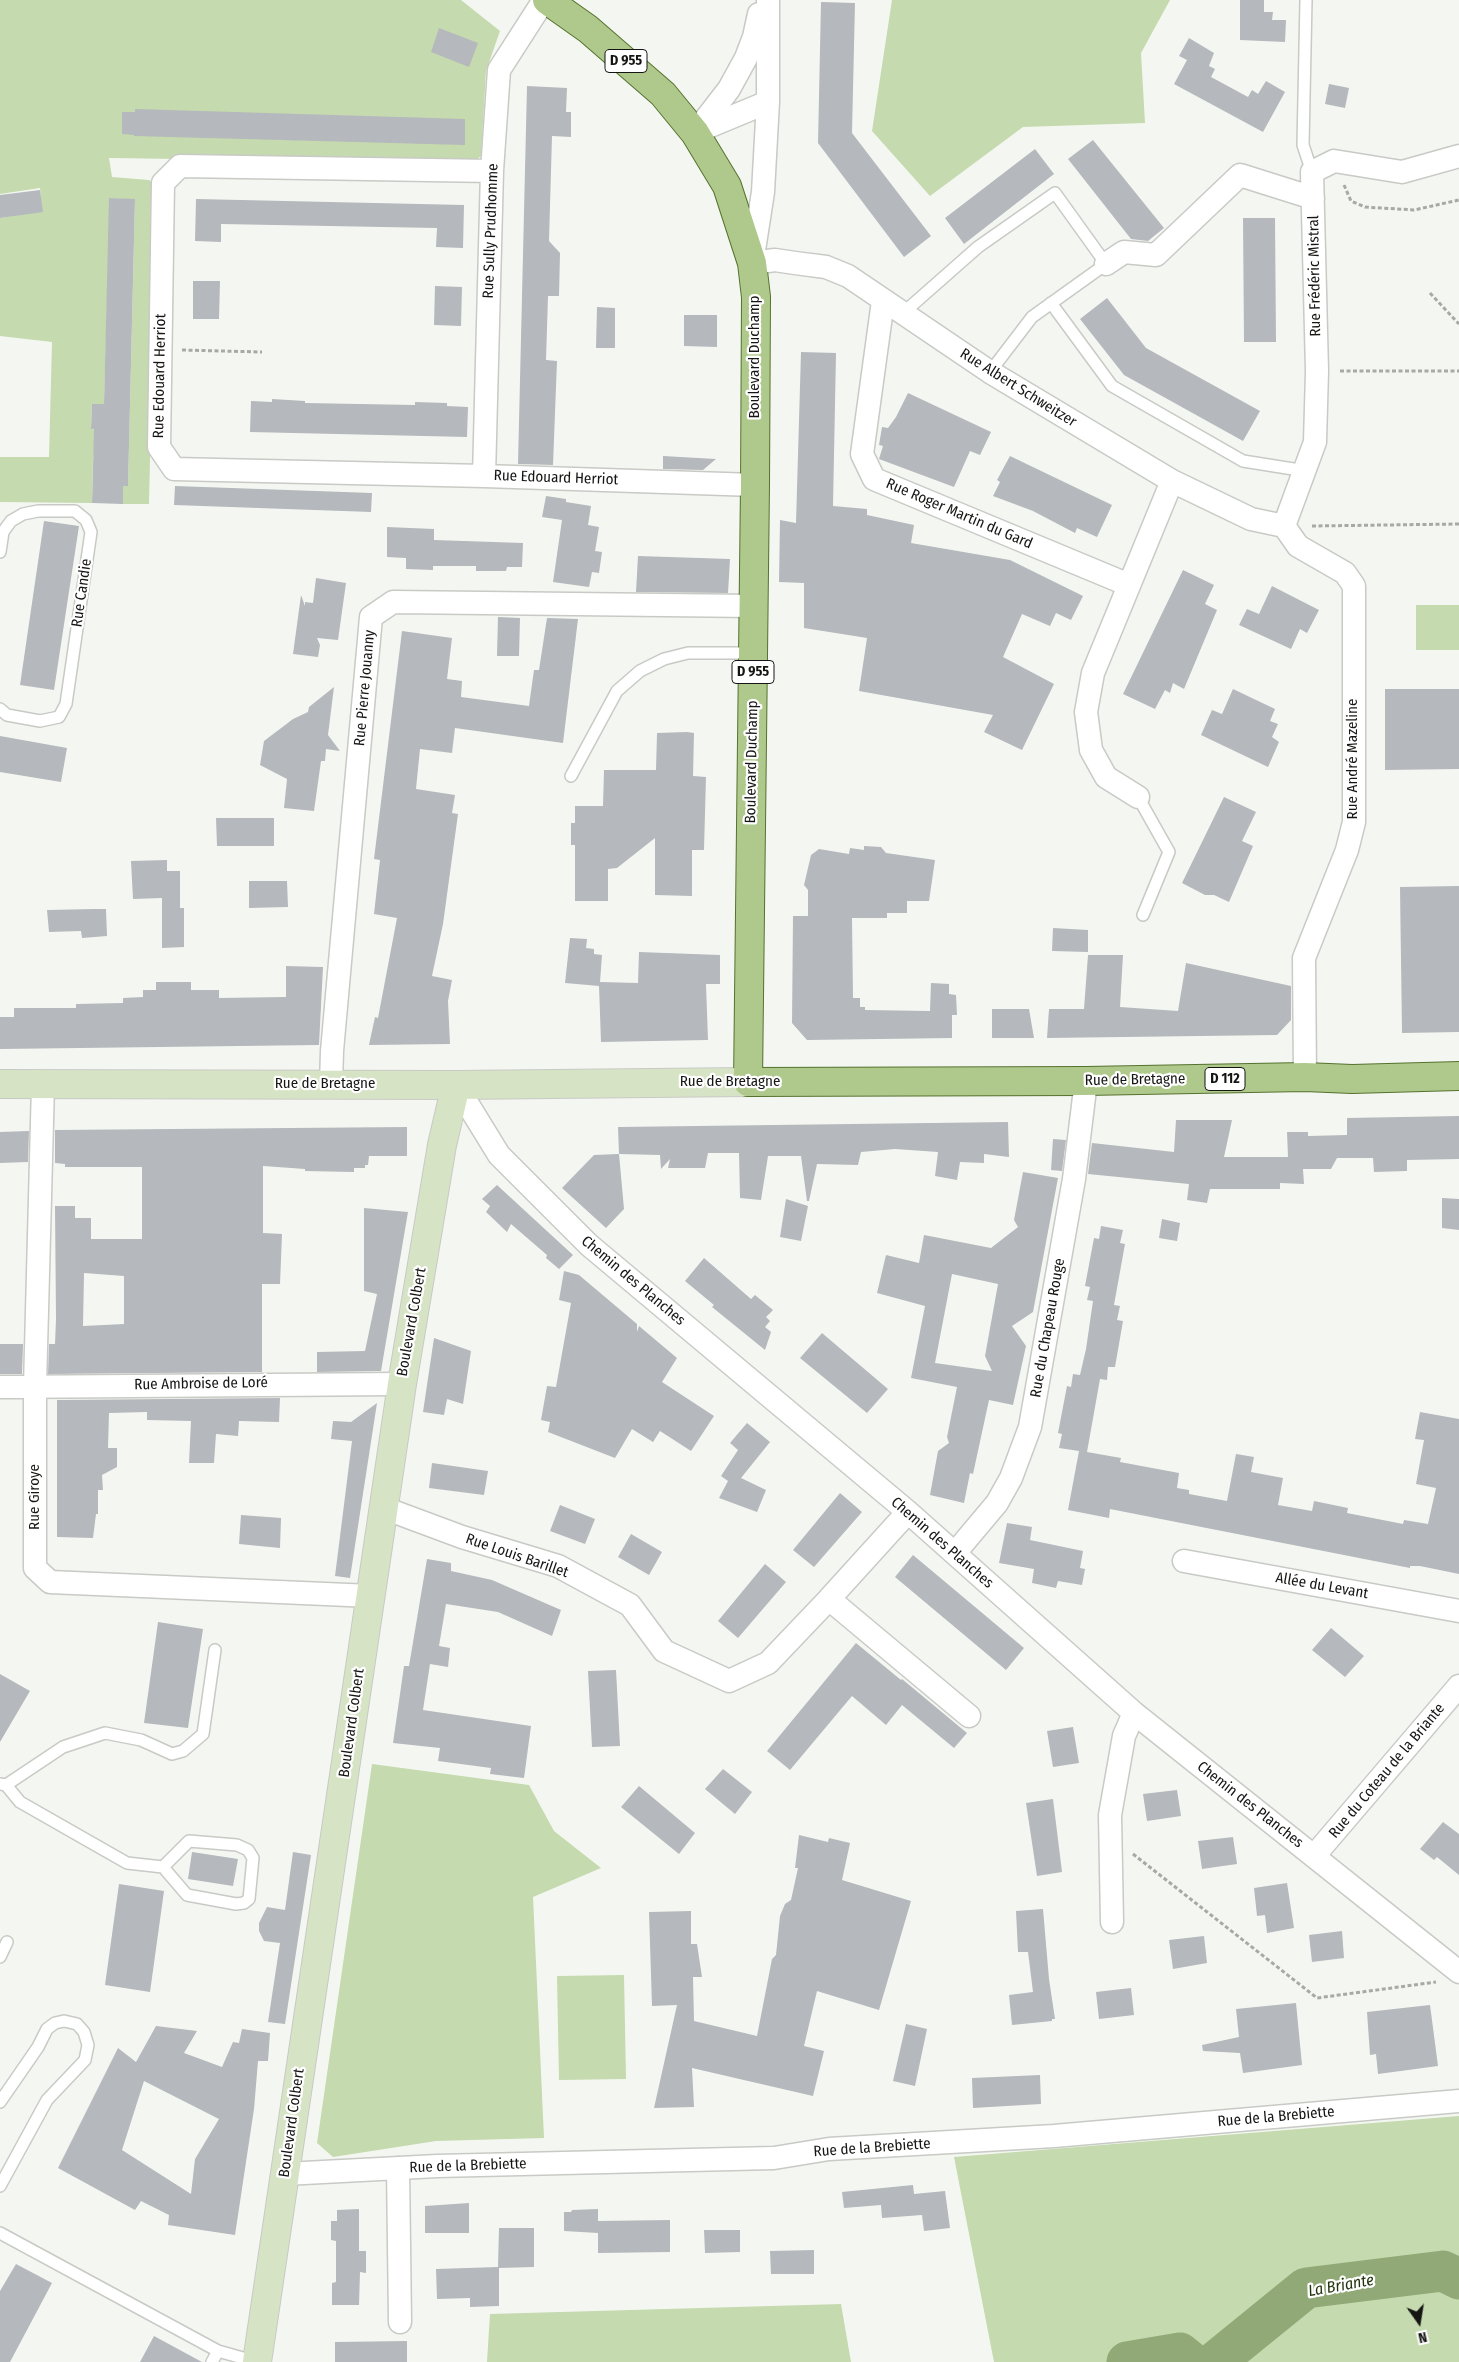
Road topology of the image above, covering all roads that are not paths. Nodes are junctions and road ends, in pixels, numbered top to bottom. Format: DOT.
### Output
graph roads {
  1 [pos="545,0"];
  2 [pos="761,0"];
  3 [pos="768,0"];
  4 [pos="1306,0"];
  5 [pos="768,102"];
  6 [pos="695,133"];
  7 [pos="1459,156"];
  8 [pos="492,171"];
  9 [pos="1312,172"];
  10 [pos="1313,198"];
  11 [pos="752,263"];
  12 [pos="1106,264"];
  13 [pos="883,301"];
  14 [pos="1051,303"];
  15 [pos="902,314"];
  16 [pos="990,372"];
  17 [pos="1306,471"];
  18 [pos="484,476"];
  19 [pos="1172,481"];
  20 [pos="755,485"];
  21 [pos="1284,526"];
  22 [pos="0,552"];
  23 [pos="1130,585"];
  24 [pos="754,606"];
  25 [pos="753,653"];
  26 [pos="0,710"];
  27 [pos="570,776"];
  28 [pos="1138,797"];
  29 [pos="1143,915"];
  30 [pos="1459,1076"];
  31 [pos="1304,1077"];
  32 [pos="1086,1081"];
  33 [pos="748,1082"];
  34 [pos="0,1084"];
  35 [pos="43,1084"];
  36 [pos="331,1084"];
  37 [pos="456,1085"];
  38 [pos="402,1384"];
  39 [pos="35,1386"];
  40 [pos="0,1387"];
  41 [pos="384,1508"];
  42 [pos="908,1512"];
  43 [pos="955,1553"];
  44 [pos="1184,1561"];
  45 [pos="371,1596"];
  46 [pos="829,1599"];
  47 [pos="1459,1612"];
  48 [pos="215,1650"];
  49 [pos="1459,1686"];
  50 [pos="1134,1713"];
  51 [pos="969,1716"];
  52 [pos="3,1784"];
  53 [pos="1314,1856"];
  54 [pos="163,1866"];
  55 [pos="1112,1922"];
  56 [pos="7,1942"];
  57 [pos="0,1957"];
  58 [pos="1452,1977"];
  59 [pos="1459,2101"];
  60 [pos="0,2102"];
  61 [pos="398,2168"];
  62 [pos="285,2174"];
  63 [pos="0,2186"];
  64 [pos="0,2233"];
  65 [pos="400,2322"];
  66 [pos="218,2351"];
  67 [pos="212,2362"];
  68 [pos="257,2362"];
  1 -- 6 [label="main road, D 955"];
  1 -- 8 [label="street, Rue Sully Prudhomme"];
  2 -- 6 [label="street"];
  3 -- 5 [label="street, Boulevard Duchamp"];
  4 -- 9 [label="lane"];
  5 -- 6 [label="street"];
  5 -- 11 [label="street, Boulevard Duchamp"];
  6 -- 11 [label="main road, Boulevard Duchamp / D 955"];
  7 -- 9 [label="street"];
  8 -- 18 [label="street, Rue Sully Prudhomme"];
  8 -- 18 [label="street, Rue Edouard Herriot"];
  9 -- 10 [label="street, Rue Frédéric Mistral"];
  10 -- 12 [label="street"];
  10 -- 17 [label="street, Rue Frédéric Mistral"];
  11 -- 13 [label="street, Rue Albert Schweitzer"];
  11 -- 20 [label="main road, Boulevard Duchamp / D 955"];
  12 -- 14 [label="lane"];
  12 -- 15 [label="lane"];
  13 -- 15 [label="street, Rue Albert Schweitzer"];
  13 -- 23 [label="street, Rue Roger Martin du Gard"];
  14 -- 16 [label="lane"];
  14 -- 17 [label="lane"];
  15 -- 16 [label="street, Rue Albert Schweitzer"];
  16 -- 19 [label="street, Rue Albert Schweitzer"];
  17 -- 21 [label="street, Rue Frédéric Mistral"];
  18 -- 20 [label="street, Rue Edouard Herriot"];
  19 -- 21 [label="street, Rue Albert Schweitzer"];
  19 -- 23 [label="street"];
  20 -- 24 [label="main road, Boulevard Duchamp / D 955"];
  21 -- 31 [label="street, Rue André Mazeline"];
  22 -- 26 [label="lane, Rue Candie"];
  23 -- 28 [label="street"];
  24 -- 25 [label="main road, Boulevard Duchamp / D 955"];
  24 -- 36 [label="street, Rue Pierre Jouanny"];
  25 -- 27 [label="lane"];
  25 -- 33 [label="main road, Boulevard Duchamp / D 955"];
  28 -- 29 [label="lane"];
  30 -- 31 [label="main road, Rue de Bretagne / D 112"];
  31 -- 32 [label="main road, Rue de Bretagne / D 112"];
  32 -- 33 [label="main road, Rue de Bretagne / D 112"];
  32 -- 43 [label="street, Rue du Chapeau Rouge"];
  33 -- 37 [label="main road, Rue de Bretagne / D 112"];
  34 -- 35 [label="main road, Rue de Bretagne"];
  35 -- 36 [label="main road, Rue de Bretagne"];
  35 -- 39 [label="street, Rue Giroye"];
  36 -- 37 [label="main road, Rue de Bretagne"];
  37 -- 38 [label="main road, Boulevard Colbert"];
  37 -- 42 [label="street, Chemin des Planches"];
  38 -- 39 [label="street, Rue Ambroise de Loré"];
  38 -- 41 [label="main road, Boulevard Colbert"];
  39 -- 40 [label="street, Rue Ambroise de Loré"];
  39 -- 45 [label="street, Rue Giroye"];
  41 -- 45 [label="main road, Boulevard Colbert"];
  41 -- 46 [label="street, Rue Louis Barillet"];
  42 -- 43 [label="street, Chemin des Planches"];
  42 -- 46 [label="street, Rue Louis Barillet"];
  43 -- 50 [label="street, Chemin des Planches"];
  44 -- 47 [label="street, Allée du Levant"];
  45 -- 62 [label="main road, Boulevard Colbert"];
  46 -- 51 [label="street"];
  48 -- 52 [label="lane"];
  49 -- 53 [label="street, Rue du Coteau de la Briante"];
  50 -- 53 [label="street, Chemin des Planches"];
  50 -- 55 [label="street"];
  52 -- 54 [label="lane"];
  53 -- 58 [label="street, Chemin des Planches"];
  54 -- 54 [label="lane"];
  56 -- 57 [label="lane"];
  59 -- 61 [label="street, Rue de la Brebiette"];
  60 -- 63 [label="lane"];
  61 -- 62 [label="street, Rue de la Brebiette"];
  61 -- 65 [label="street"];
  62 -- 68 [label="main road, Boulevard Colbert"];
  64 -- 66 [label="lane"];
  66 -- 67 [label="lane"];
  66 -- 68 [label="lane"];
}
